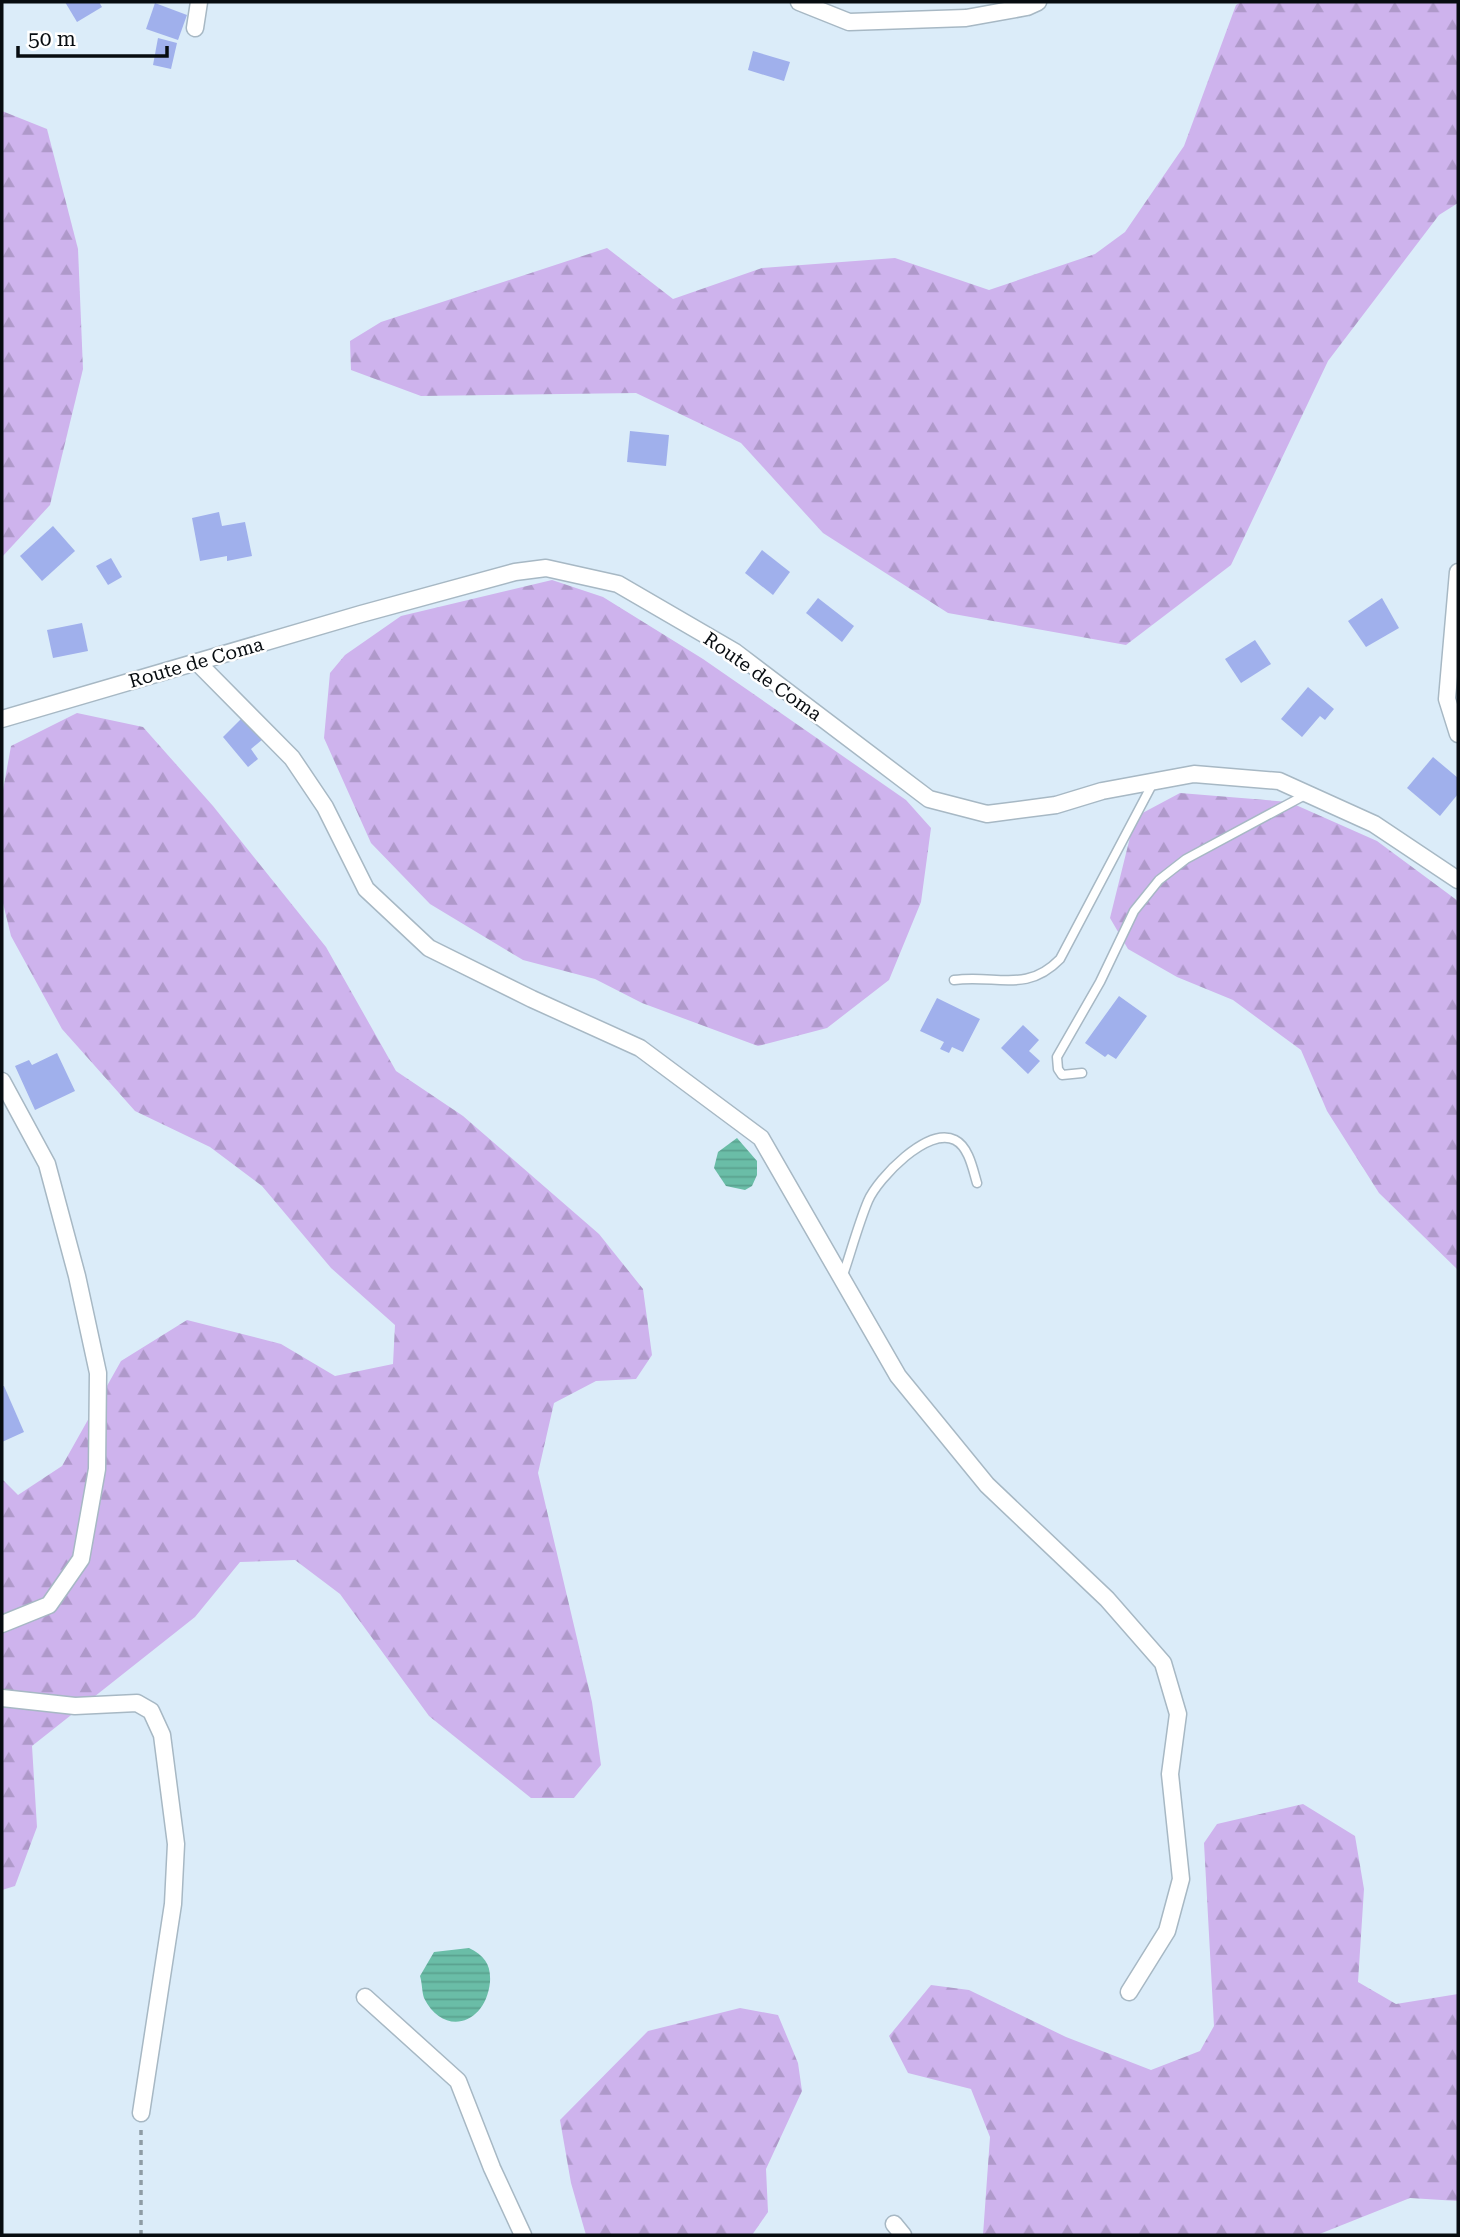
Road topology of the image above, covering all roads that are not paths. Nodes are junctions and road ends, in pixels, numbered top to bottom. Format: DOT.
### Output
graph roads {
  1 [pos="199,2"];
  2 [pos="799,2"];
  3 [pos="1038,2"];
  4 [pos="195,28"];
  5 [pos="1458,572"];
  6 [pos="197,662"];
  7 [pos="2,719"];
  8 [pos="1458,734"];
  9 [pos="1154,781"];
  10 [pos="1307,794"];
  11 [pos="1458,880"];
  12 [pos="954,979"];
  13 [pos="1082,1073"];
  14 [pos="2,1081"];
  15 [pos="977,1183"];
  16 [pos="842,1278"];
  17 [pos="2,1624"];
  18 [pos="2,1698"];
  19 [pos="1129,1992"];
  20 [pos="365,1997"];
  21 [pos="141,2113"];
  22 [pos="523,2235"];
  1 -- 4 [label="street"];
  2 -- 3 [label="street"];
  5 -- 8 [label="street"];
  6 -- 7 [label="street, Route de Coma"];
  6 -- 9 [label="street, Route de Coma"];
  6 -- 16 [label="street"];
  9 -- 10 [label="street, Route de Coma"];
  9 -- 12 [label="lane"];
  10 -- 11 [label="street, Route de Coma"];
  10 -- 13 [label="lane"];
  14 -- 17 [label="street"];
  15 -- 16 [label="lane"];
  16 -- 19 [label="street"];
  18 -- 21 [label="street"];
  20 -- 22 [label="street"];
}
